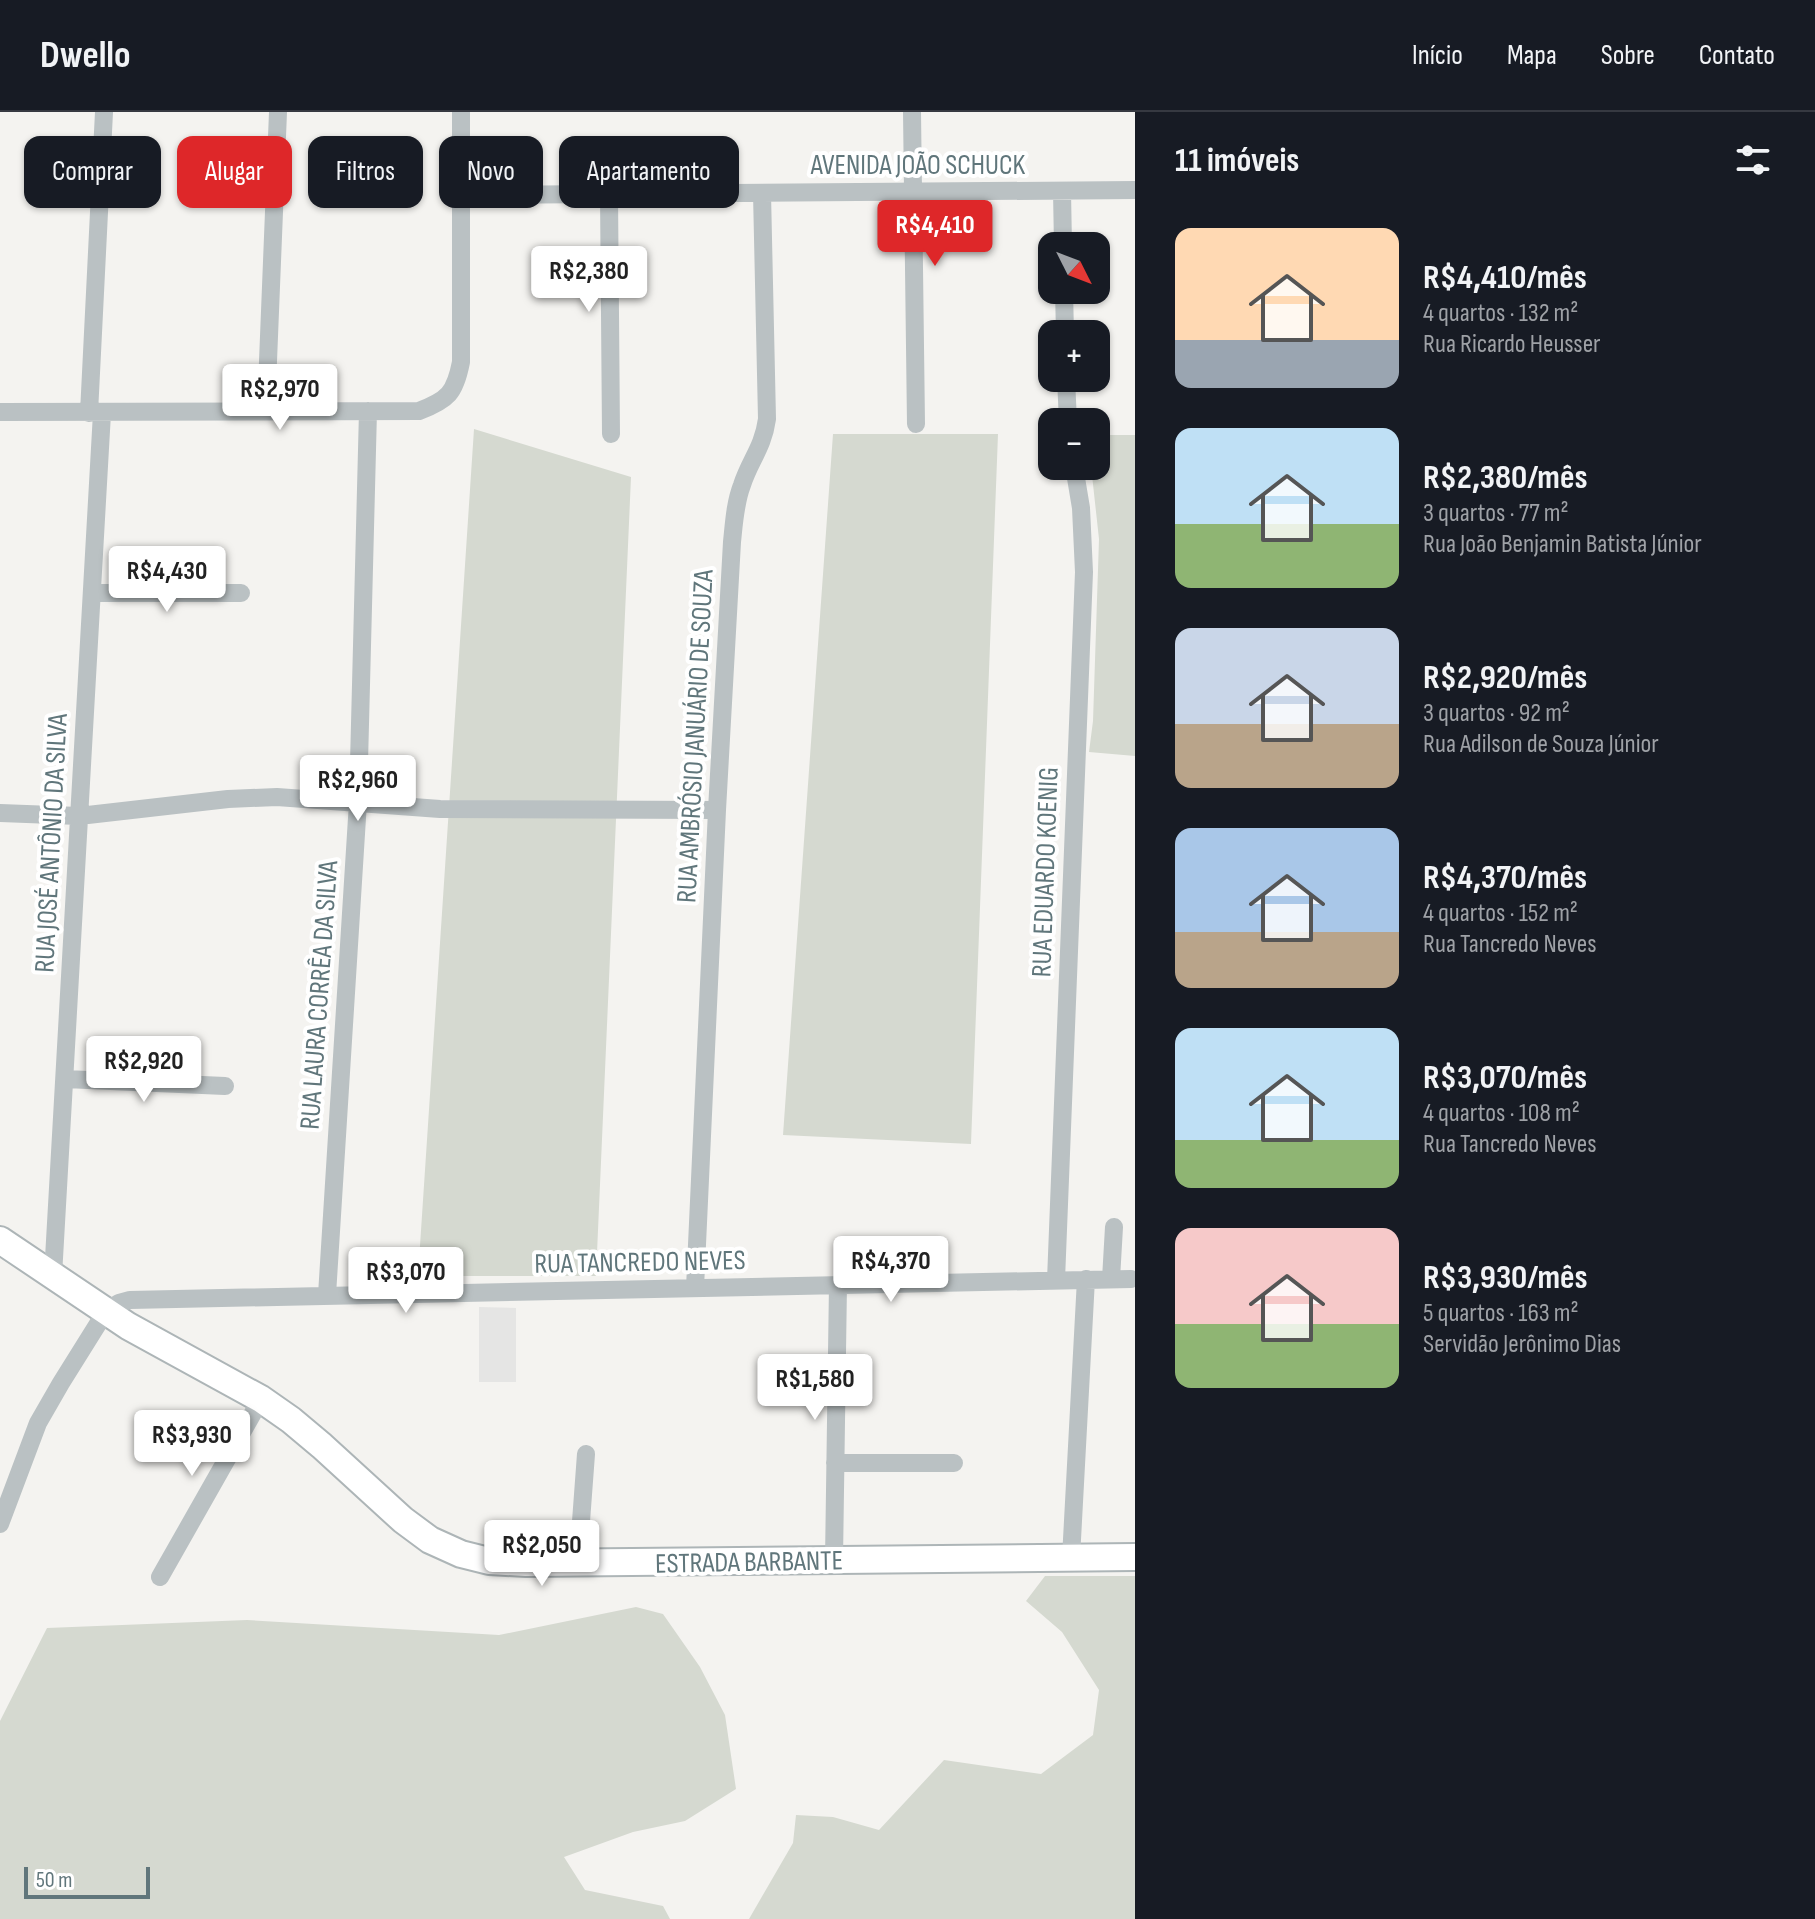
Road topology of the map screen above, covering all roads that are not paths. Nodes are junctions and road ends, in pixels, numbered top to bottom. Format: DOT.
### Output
graph roads {
  1 [pos="104,112"];
  2 [pos="278,112"];
  3 [pos="461,112"];
  4 [pos="912,112"];
  5 [pos="461,136"];
  6 [pos="1135,190"];
  7 [pos="1062,191"];
  8 [pos="913,192"];
  9 [pos="739,193"];
  10 [pos="762,193"];
  11 [pos="461,208"];
  12 [pos="609,208"];
  13 [pos="1063,232"];
  14 [pos="266,411"];
  15 [pos="368,411"];
  16 [pos="0,412"];
  17 [pos="96,413"];
  18 [pos="916,424"];
  19 [pos="611,434"];
  20 [pos="1076,480"];
  21 [pos="92,593"];
  22 [pos="241,593"];
  23 [pos="358,802"];
  24 [pos="717,810"];
  25 [pos="0,813"];
  26 [pos="79,816"];
  27 [pos="65,1079"];
  28 [pos="225,1086"];
  29 [pos="1114,1227"];
  30 [pos="0,1240"];
  31 [pos="53,1276"];
  32 [pos="1086,1279"];
  33 [pos="1111,1279"];
  34 [pos="1131,1279"];
  35 [pos="1056,1280"];
  36 [pos="838,1284"];
  37 [pos="695,1288"];
  38 [pos="327,1295"];
  39 [pos="106,1311"];
  40 [pos="261,1399"];
  41 [pos="586,1454"];
  42 [pos="835,1463"];
  43 [pos="954,1463"];
  44 [pos="0,1524"];
  45 [pos="1135,1557"];
  46 [pos="1071,1558"];
  47 [pos="834,1560"];
  48 [pos="578,1562"];
  49 [pos="160,1577"];
  1 -- 17 [label="street, RUA JOSÉ ANTÔNIO DA SILVA"];
  2 -- 14 [label="street"];
  3 -- 5 [label="street"];
  4 -- 8 [label="street"];
  6 -- 7 [label="street, AVENIDA JOÃO SCHUCK"];
  7 -- 8 [label="street, AVENIDA JOÃO SCHUCK"];
  7 -- 13 [label="street"];
  8 -- 10 [label="street, AVENIDA JOÃO SCHUCK"];
  8 -- 18 [label="street"];
  9 -- 10 [label="street, AVENIDA JOÃO SCHUCK"];
  10 -- 24 [label="street, RUA AMBRÓSIO JANUÁRIO DE SOUZA"];
  11 -- 15 [label="street"];
  12 -- 19 [label="street"];
  14 -- 15 [label="street"];
  14 -- 17 [label="street"];
  15 -- 23 [label="street, RUA LAURA CORRÊA DA SILVA"];
  16 -- 17 [label="street"];
  17 -- 21 [label="street, RUA JOSÉ ANTÔNIO DA SILVA"];
  20 -- 35 [label="street, RUA EDUARDO KOENIG"];
  21 -- 22 [label="street"];
  21 -- 26 [label="street, RUA JOSÉ ANTÔNIO DA SILVA"];
  23 -- 24 [label="street"];
  23 -- 26 [label="street"];
  23 -- 38 [label="street, RUA LAURA CORRÊA DA SILVA"];
  24 -- 37 [label="street, RUA AMBRÓSIO JANUÁRIO DE SOUZA"];
  25 -- 26 [label="street"];
  26 -- 27 [label="street, RUA JOSÉ ANTÔNIO DA SILVA"];
  27 -- 28 [label="street"];
  27 -- 31 [label="street, RUA JOSÉ ANTÔNIO DA SILVA"];
  29 -- 33 [label="street"];
  30 -- 31 [label="main road, ESTRADA BARBANTE"];
  31 -- 39 [label="main road, ESTRADA BARBANTE"];
  32 -- 33 [label="street, RUA TANCREDO NEVES"];
  32 -- 35 [label="street, RUA TANCREDO NEVES"];
  32 -- 46 [label="street"];
  33 -- 34 [label="street, RUA TANCREDO NEVES"];
  35 -- 36 [label="street, RUA TANCREDO NEVES"];
  36 -- 37 [label="street, RUA TANCREDO NEVES"];
  36 -- 42 [label="street"];
  37 -- 38 [label="street, RUA TANCREDO NEVES"];
  38 -- 39 [label="street, RUA TANCREDO NEVES"];
  39 -- 40 [label="main road, ESTRADA BARBANTE"];
  39 -- 44 [label="street"];
  40 -- 48 [label="main road, ESTRADA BARBANTE"];
  40 -- 49 [label="street"];
  41 -- 48 [label="street"];
  42 -- 43 [label="street"];
  42 -- 47 [label="street"];
  45 -- 46 [label="main road, ESTRADA BARBANTE"];
  46 -- 47 [label="main road, ESTRADA BARBANTE"];
  47 -- 48 [label="main road, ESTRADA BARBANTE"];
}
